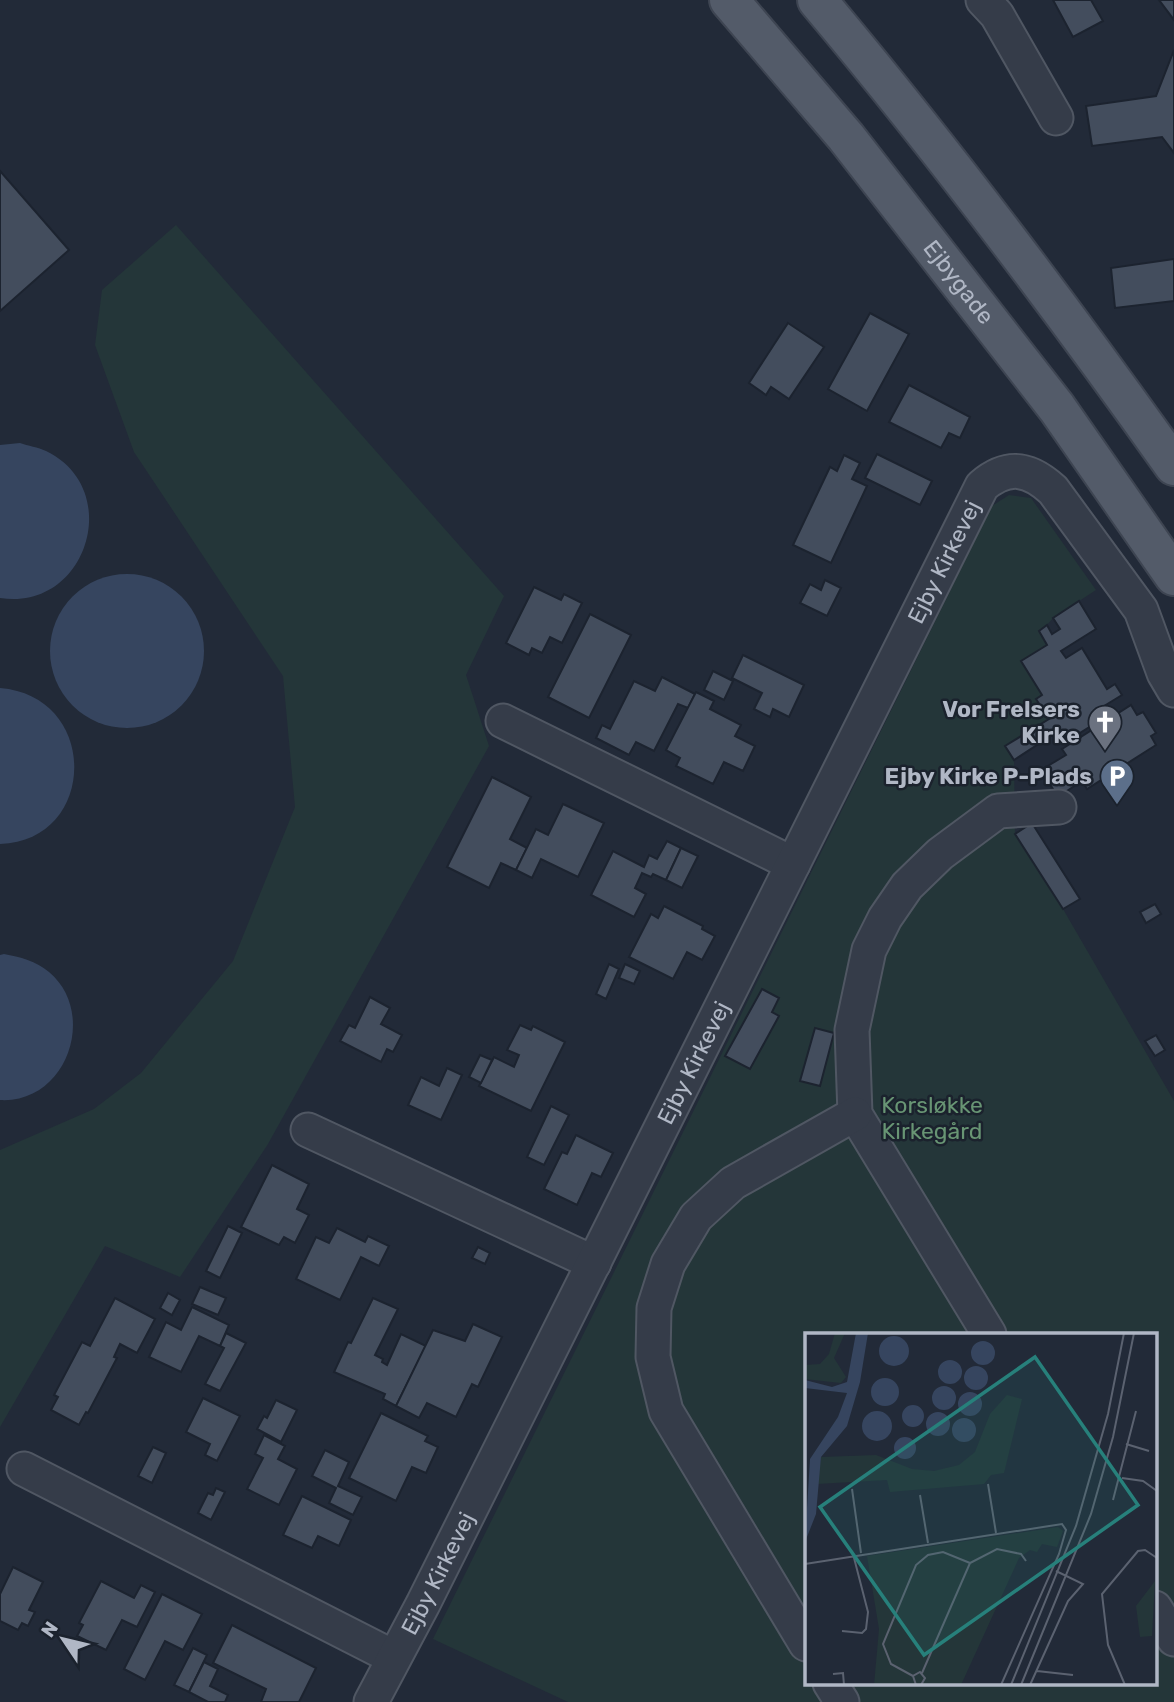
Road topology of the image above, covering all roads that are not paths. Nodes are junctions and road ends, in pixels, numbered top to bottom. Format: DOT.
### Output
graph roads {
  1 [pos="729,0"];
  2 [pos="817,0"];
  3 [pos="983,0"];
  4 [pos="1056,118"];
  5 [pos="1174,466"];
  6 [pos="1174,576"];
  7 [pos="1174,690"];
  8 [pos="503,721"];
  9 [pos="1059,807"];
  10 [pos="793,864"];
  11 [pos="855,1114"];
  12 [pos="308,1130"];
  13 [pos="594,1263"];
  14 [pos="988,1333"];
  15 [pos="24,1469"];
  16 [pos="1156,1610"];
  17 [pos="1174,1639"];
  18 [pos="805,1641"];
  19 [pos="393,1657"];
  20 [pos="831,1684"];
  21 [pos="373,1701"];
  22 [pos="842,1702"];
  1 -- 6 [label="main road, Ejbygade"];
  2 -- 5 [label="main road"];
  3 -- 4 [label="street"];
  7 -- 10 [label="street, Ejby Kirkevej"];
  8 -- 10 [label="street"];
  9 -- 11 [label="street"];
  10 -- 13 [label="street, Ejby Kirkevej"];
  11 -- 14 [label="street"];
  11 -- 18 [label="street"];
  12 -- 13 [label="street"];
  13 -- 19 [label="street, Ejby Kirkevej"];
  15 -- 19 [label="street, Ejby Kirkevej"];
  16 -- 17 [label="street"];
  19 -- 21 [label="street, Ejby Kirkevej"];
  20 -- 22 [label="street"];
}
